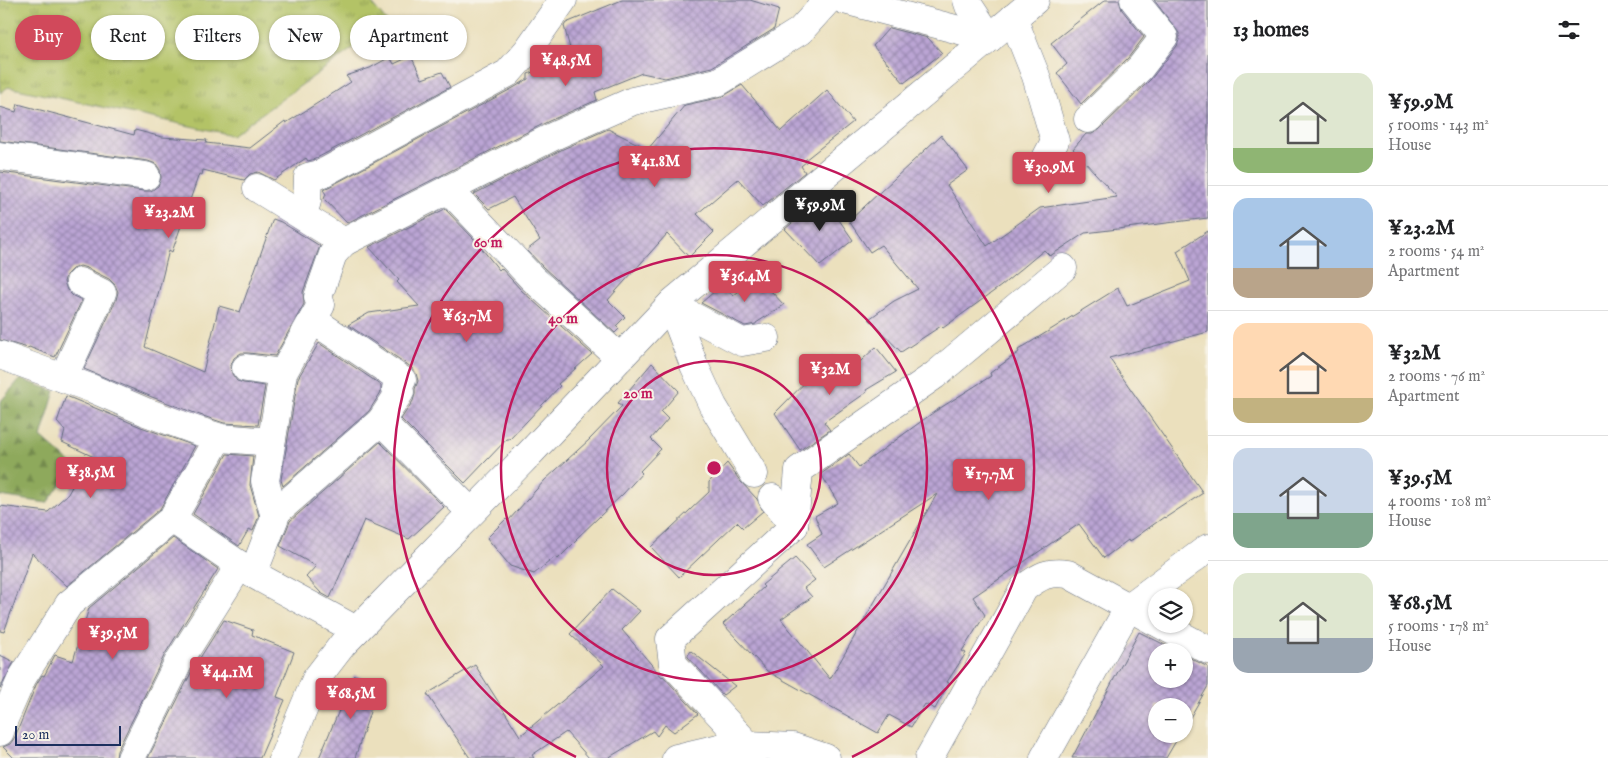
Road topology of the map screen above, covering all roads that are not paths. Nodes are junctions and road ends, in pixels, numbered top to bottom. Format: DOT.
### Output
graph roads {
  1 [pos="563,0"];
  2 [pos="828,0"];
  3 [pos="844,0"];
  4 [pos="967,0"];
  5 [pos="1035,0"];
  6 [pos="1134,0"];
  7 [pos="1013,18"];
  8 [pos="990,38"];
  9 [pos="1088,119"];
  10 [pos="0,156"];
  11 [pos="1044,162"];
  12 [pos="146,176"];
  13 [pos="257,188"];
  14 [pos="448,189"];
  15 [pos="304,216"];
  16 [pos="344,242"];
  17 [pos="1063,268"];
  18 [pos="80,282"];
  19 [pos="671,305"];
  20 [pos="313,320"];
  21 [pos="766,338"];
  22 [pos="0,355"];
  23 [pos="620,358"];
  24 [pos="246,368"];
  25 [pos="284,373"];
  26 [pos="63,378"];
  27 [pos="381,421"];
  28 [pos="218,438"];
  29 [pos="271,442"];
  30 [pos="754,474"];
  31 [pos="772,498"];
  32 [pos="471,512"];
  33 [pos="274,514"];
  34 [pos="172,519"];
  35 [pos="794,526"];
  36 [pos="1208,548"];
  37 [pos="246,570"];
  38 [pos="1129,607"];
  39 [pos="1148,618"];
  40 [pos="356,630"];
  41 [pos="1177,633"];
  42 [pos="1208,650"];
  43 [pos="0,732"];
  44 [pos="750,751"];
  45 [pos="131,758"];
  46 [pos="283,758"];
  47 [pos="676,758"];
  48 [pos="826,758"];
  49 [pos="929,758"];
  50 [pos="1044,758"];
  1 -- 15 [label="street"];
  2 -- 14 [label="street"];
  3 -- 8 [label="street"];
  4 -- 8 [label="street"];
  5 -- 7 [label="street"];
  6 -- 9 [label="street"];
  7 -- 8 [label="street"];
  7 -- 11 [label="street"];
  8 -- 19 [label="street"];
  10 -- 12 [label="street"];
  13 -- 15 [label="street"];
  14 -- 16 [label="street"];
  14 -- 23 [label="street"];
  15 -- 16 [label="street"];
  16 -- 20 [label="street"];
  17 -- 35 [label="street"];
  18 -- 26 [label="street"];
  19 -- 21 [label="street"];
  19 -- 23 [label="street"];
  19 -- 30 [label="street"];
  20 -- 25 [label="street"];
  20 -- 27 [label="street"];
  22 -- 26 [label="street"];
  23 -- 32 [label="street"];
  24 -- 25 [label="street"];
  25 -- 29 [label="street"];
  26 -- 28 [label="street"];
  27 -- 32 [label="street"];
  27 -- 33 [label="street"];
  28 -- 29 [label="street"];
  28 -- 34 [label="street"];
  29 -- 33 [label="street"];
  31 -- 35 [label="street"];
  32 -- 40 [label="street"];
  33 -- 37 [label="street"];
  34 -- 37 [label="street"];
  34 -- 43 [label="street"];
  35 -- 44 [label="street"];
  36 -- 38 [label="street"];
  37 -- 40 [label="street"];
  37 -- 45 [label="street"];
  38 -- 39 [label="street"];
  38 -- 49 [label="street"];
  38 -- 50 [label="street"];
  40 -- 46 [label="street"];
  41 -- 42 [label="street"];
  44 -- 47 [label="street"];
  44 -- 48 [label="street"];
}
